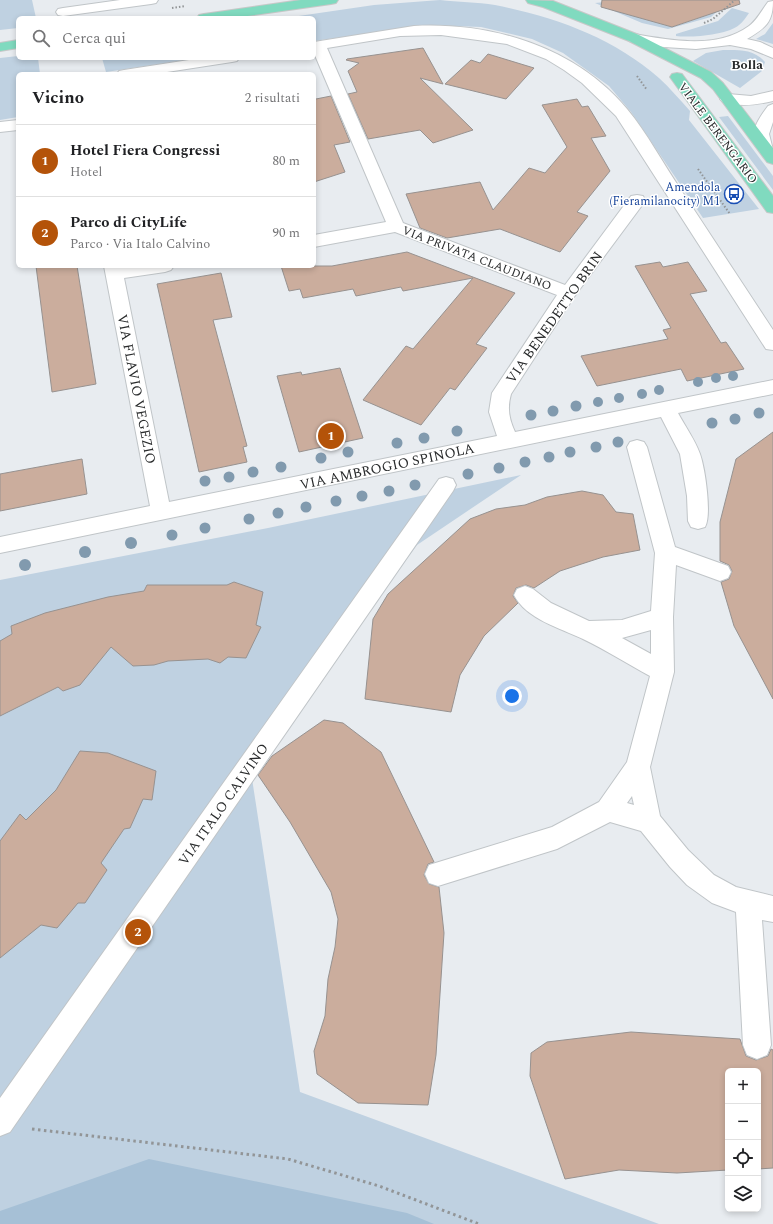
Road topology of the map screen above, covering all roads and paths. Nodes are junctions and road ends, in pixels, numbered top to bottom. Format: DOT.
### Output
graph roads {
  1 [pos="151,0"];
  2 [pos="331,0"];
  3 [pos="533,0"];
  4 [pos="735,0"];
  5 [pos="773,5"];
  6 [pos="63,10"];
  7 [pos="218,16"];
  8 [pos="703,23"];
  9 [pos="634,38"];
  10 [pos="731,40"];
  11 [pos="16,44"];
  12 [pos="316,45"];
  13 [pos="697,45"];
  14 [pos="0,46"];
  15 [pos="773,54"];
  16 [pos="218,60"];
  17 [pos="672,68"];
  18 [pos="138,72"];
  19 [pos="637,76"];
  20 [pos="647,90"];
  21 [pos="773,96"];
  22 [pos="728,99"];
  23 [pos="773,109"];
  24 [pos="16,125"];
  25 [pos="0,127"];
  26 [pos="769,154"];
  27 [pos="698,170"];
  28 [pos="637,200"];
  29 [pos="773,208"];
  30 [pos="730,214"];
  31 [pos="396,226"];
  32 [pos="316,240"];
  33 [pos="140,268"];
  34 [pos="114,270"];
  35 [pos="568,293"];
  36 [pos="773,344"];
  37 [pos="773,387"];
  38 [pos="666,408"];
  39 [pos="508,441"];
  40 [pos="637,447"];
  41 [pos="446,485"];
  42 [pos="161,512"];
  43 [pos="698,521"];
  44 [pos="0,545"];
  45 [pos="666,554"];
  46 [pos="720,572"];
  47 [pos="525,595"];
  48 [pos="662,617"];
  49 [pos="587,631"];
  50 [pos="663,672"];
  51 [pos="638,767"];
  52 [pos="608,810"];
  53 [pos="649,821"];
  54 [pos="438,874"];
  55 [pos="761,907"];
  56 [pos="757,1045"];
  57 [pos="0,1122"];
  58 [pos="23,1128"];
  59 [pos="479,1224"];
  1 -- 6 [label="street"];
  2 -- 7 [label="main road"];
  3 -- 9 [label="main road"];
  4 -- 8 [label="path"];
  5 -- 10 [label="street"];
  9 -- 13 [label="street"];
  9 -- 17 [label="main road"];
  10 -- 13 [label="street"];
  10 -- 15 [label="street"];
  11 -- 14 [label="main road"];
  12 -- 31 [label="street"];
  12 -- 36 [label="street"];
  13 -- 17 [label="street"];
  16 -- 18 [label="street"];
  17 -- 22 [label="main road"];
  17 -- 22 [label="main road, VIALE BERENGARIO"];
  17 -- 29 [label="main road, VIALE BERENGARIO"];
  19 -- 20 [label="path"];
  21 -- 22 [label="street"];
  22 -- 26 [label="main road, VIALE BERENGARIO"];
  23 -- 26 [label="street"];
  24 -- 25 [label="street"];
  27 -- 30 [label="path"];
  28 -- 35 [label="street, VIA BENEDETTO BRIN"];
  31 -- 32 [label="street, VIA PRIVATA CLAUDIANO"];
  31 -- 35 [label="street, VIA PRIVATA CLAUDIANO"];
  33 -- 34 [label="street"];
  34 -- 42 [label="street, VIA FLAVIO VEGEZIO"];
  35 -- 39 [label="street, VIA BENEDETTO BRIN"];
  37 -- 38 [label="street, VIA AMBROGIO SPINOLA"];
  38 -- 39 [label="street, VIA AMBROGIO SPINOLA"];
  38 -- 43 [label="street"];
  39 -- 42 [label="street, VIA AMBROGIO SPINOLA"];
  40 -- 45 [label="street"];
  41 -- 57 [label="street, VIA ITALO CALVINO"];
  42 -- 44 [label="street, VIA AMBROGIO SPINOLA"];
  45 -- 46 [label="street"];
  45 -- 48 [label="street"];
  47 -- 49 [label="street"];
  48 -- 49 [label="street"];
  48 -- 50 [label="street"];
  49 -- 50 [label="street"];
  50 -- 51 [label="street"];
  51 -- 52 [label="street"];
  51 -- 53 [label="street"];
  52 -- 53 [label="street"];
  52 -- 54 [label="street"];
  53 -- 55 [label="street"];
  55 -- 56 [label="street"];
  58 -- 59 [label="path"];
}
